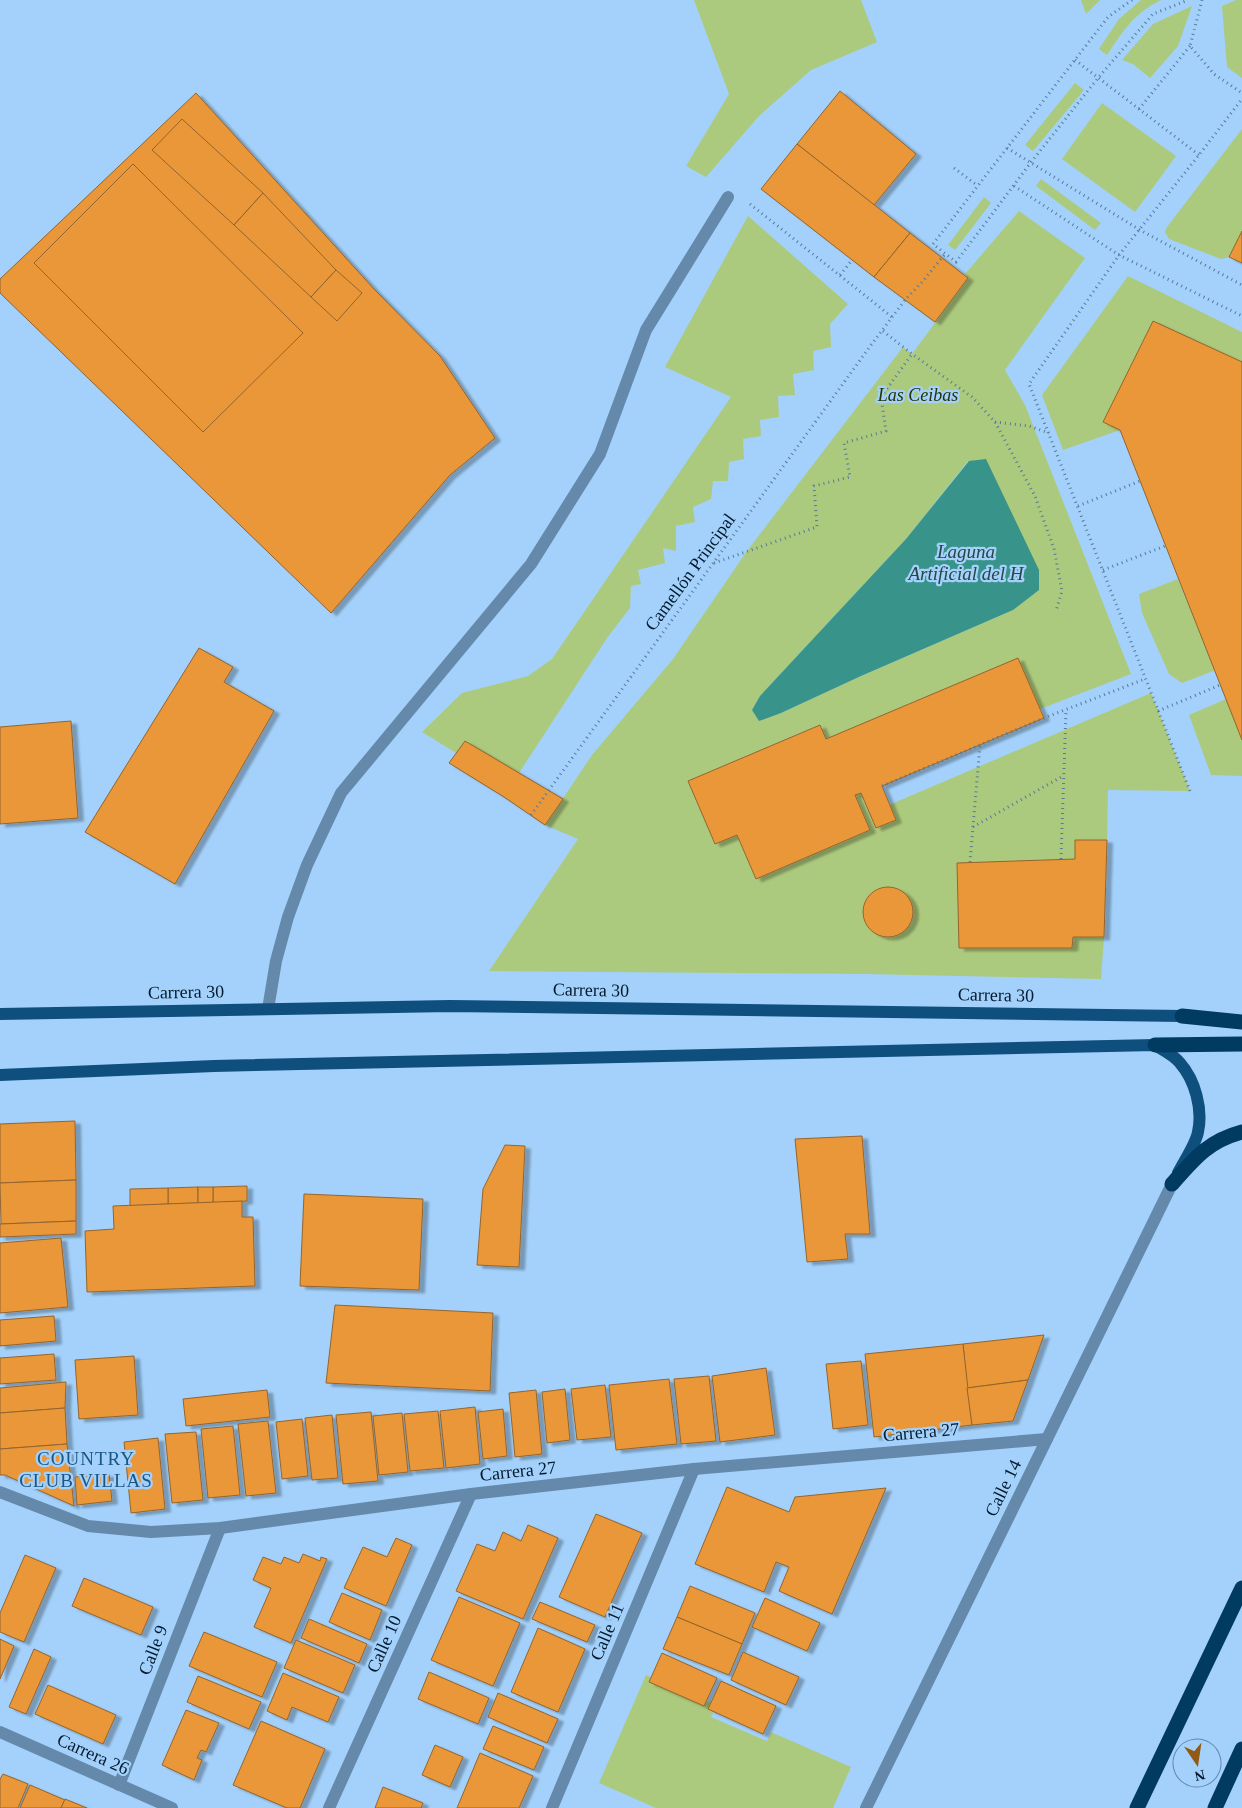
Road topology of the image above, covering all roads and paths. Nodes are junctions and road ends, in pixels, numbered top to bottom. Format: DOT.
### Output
graph roads {
  1 [pos="1132,0"];
  2 [pos="1188,0"];
  3 [pos="1202,0"];
  4 [pos="1190,46"];
  5 [pos="1075,60"];
  6 [pos="1098,78"];
  7 [pos="1242,93"];
  8 [pos="1242,99"];
  9 [pos="1139,109"];
  10 [pos="1008,148"];
  11 [pos="1199,155"];
  12 [pos="1032,161"];
  13 [pos="954,168"];
  14 [pos="978,186"];
  15 [pos="1014,186"];
  16 [pos="728,197"];
  17 [pos="748,202"];
  18 [pos="1140,230"];
  19 [pos="945,254"];
  20 [pos="1119,255"];
  21 [pos="852,260"];
  22 [pos="840,275"];
  23 [pos="1242,285"];
  24 [pos="1242,316"];
  25 [pos="892,317"];
  26 [pos="882,330"];
  27 [pos="912,354"];
  28 [pos="994,422"];
  29 [pos="1049,433"];
  30 [pos="1140,481"];
  31 [pos="1078,506"];
  32 [pos="1165,546"];
  33 [pos="713,564"];
  34 [pos="1103,570"];
  35 [pos="1056,611"];
  36 [pos="1145,678"];
  37 [pos="1220,686"];
  38 [pos="1066,710"];
  39 [pos="1158,711"];
  40 [pos="980,745"];
  41 [pos="1064,776"];
  42 [pos="882,786"];
  43 [pos="1190,791"];
  44 [pos="531,815"];
  45 [pos="973,828"];
  46 [pos="1061,859"];
  47 [pos="970,862"];
  48 [pos="268,1008"];
  49 [pos="0,1014"];
  50 [pos="1182,1016"];
  51 [pos="1242,1017"];
  52 [pos="1242,1022"];
  53 [pos="1155,1045"];
  54 [pos="1240,1045"];
  55 [pos="0,1075"];
  56 [pos="1242,1132"];
  57 [pos="1172,1184"];
  58 [pos="1047,1439"];
  59 [pos="694,1469"];
  60 [pos="0,1492"];
  61 [pos="471,1494"];
  62 [pos="220,1528"];
  63 [pos="1242,1588"];
  64 [pos="0,1732"];
  65 [pos="1242,1749"];
  66 [pos="120,1785"];
  67 [pos="172,1808"];
  68 [pos="329,1808"];
  69 [pos="552,1808"];
  70 [pos="866,1808"];
  71 [pos="1138,1808"];
  72 [pos="1215,1808"];
  1 -- 5 [label="path"];
  2 -- 6 [label="path"];
  3 -- 4 [label="path"];
  4 -- 7 [label="path"];
  4 -- 9 [label="path"];
  5 -- 6 [label="path"];
  5 -- 10 [label="path"];
  6 -- 9 [label="path"];
  6 -- 12 [label="path"];
  8 -- 11 [label="path"];
  9 -- 11 [label="path"];
  10 -- 12 [label="path"];
  10 -- 14 [label="path"];
  11 -- 18 [label="path"];
  12 -- 15 [label="path"];
  12 -- 18 [label="path"];
  13 -- 14 [label="path"];
  14 -- 19 [label="path"];
  15 -- 19 [label="path"];
  15 -- 20 [label="path"];
  16 -- 48 [label="street"];
  17 -- 22 [label="path"];
  18 -- 20 [label="path"];
  18 -- 23 [label="path"];
  19 -- 25 [label="path, Camellón Principal"];
  20 -- 24 [label="path"];
  20 -- 29 [label="path"];
  21 -- 22 [label="path"];
  22 -- 25 [label="path"];
  25 -- 26 [label="path, Camellón Principal"];
  26 -- 27 [label="path"];
  26 -- 33 [label="path, Camellón Principal"];
  27 -- 28 [label="path"];
  27 -- 33 [label="path"];
  28 -- 29 [label="path"];
  28 -- 35 [label="path"];
  29 -- 31 [label="path"];
  30 -- 31 [label="path"];
  31 -- 34 [label="path"];
  32 -- 34 [label="path"];
  33 -- 44 [label="path, Camellón Principal"];
  34 -- 36 [label="path"];
  36 -- 38 [label="path"];
  36 -- 39 [label="path"];
  37 -- 39 [label="path"];
  38 -- 40 [label="path"];
  38 -- 41 [label="path"];
  39 -- 43 [label="path"];
  40 -- 42 [label="path"];
  40 -- 45 [label="path"];
  41 -- 45 [label="path"];
  41 -- 46 [label="path"];
  45 -- 47 [label="path"];
  48 -- 49 [label="main road, Carrera 30"];
  48 -- 50 [label="main road, Carrera 30"];
  50 -- 51 [label="highway"];
  50 -- 52 [label="highway"];
  53 -- 54 [label="highway"];
  53 -- 55 [label="main road"];
  53 -- 57 [label="main road"];
  56 -- 57 [label="highway"];
  57 -- 58 [label="street, Calle 14"];
  58 -- 59 [label="street, Carrera 27"];
  58 -- 70 [label="street, Calle 14"];
  59 -- 61 [label="street, Carrera 27"];
  59 -- 69 [label="street, Calle 11"];
  60 -- 62 [label="street, Carrera 27"];
  61 -- 62 [label="street, Carrera 27"];
  61 -- 68 [label="street, Calle 10"];
  62 -- 66 [label="street, Calle 9"];
  63 -- 71 [label="highway"];
  64 -- 66 [label="street, Carrera 26"];
  65 -- 72 [label="highway"];
  66 -- 67 [label="street, Carrera 26"];
}
